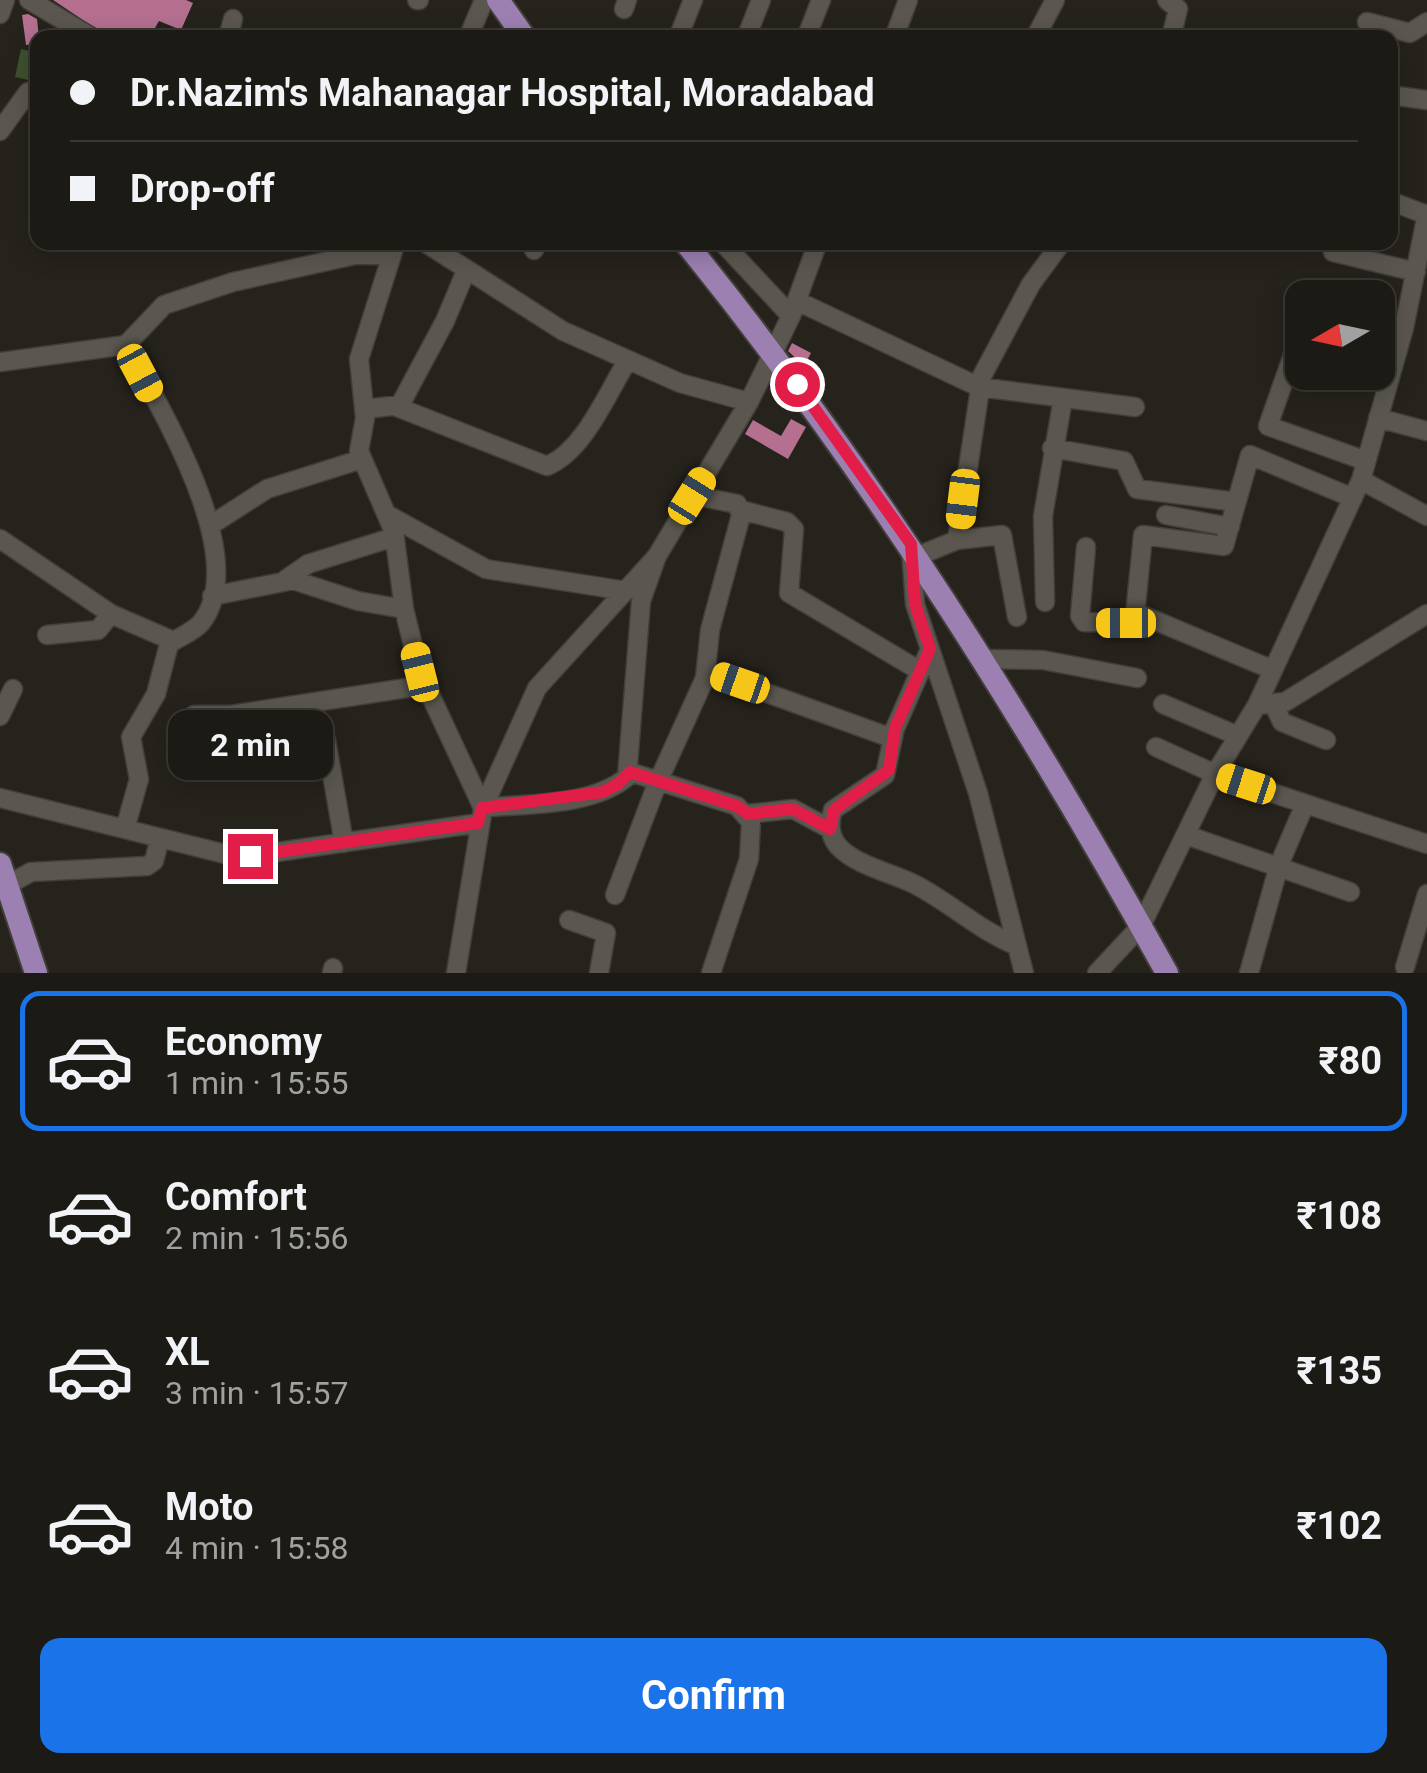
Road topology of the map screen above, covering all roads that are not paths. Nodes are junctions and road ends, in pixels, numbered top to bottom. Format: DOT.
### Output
graph roads {
  1 [pos="5,0"];
  2 [pos="29,0"];
  3 [pos="484,0"];
  4 [pos="498,0"];
  5 [pos="693,0"];
  6 [pos="761,0"];
  7 [pos="821,0"];
  8 [pos="908,0"];
  9 [pos="1055,0"];
  10 [pos="1167,0"];
  11 [pos="0,14"];
  12 [pos="1367,22"];
  13 [pos="1427,22"];
  14 [pos="80,30"];
  15 [pos="471,30"];
  16 [pos="520,30"];
  17 [pos="681,30"];
  18 [pos="749,30"];
  19 [pos="809,30"];
  20 [pos="897,30"];
  21 [pos="1039,30"];
  22 [pos="1173,30"];
  23 [pos="1397,30"];
  24 [pos="1398,30"];
  25 [pos="30,92"];
  26 [pos="1398,96"];
  27 [pos="1427,100"];
  28 [pos="0,131"];
  29 [pos="1398,204"];
  30 [pos="1427,215"];
  31 [pos="386,250"];
  32 [pos="392,250"];
  33 [pos="436,250"];
  34 [pos="691,250"];
  35 [pos="731,250"];
  36 [pos="815,250"];
  37 [pos="1056,250"];
  38 [pos="1334,252"];
  39 [pos="466,271"];
  40 [pos="1419,280"];
  41 [pos="794,308"];
  42 [pos="1395,322"];
  43 [pos="1406,322"];
  44 [pos="1427,322"];
  45 [pos="126,345"];
  46 [pos="774,352"];
  47 [pos="1397,354"];
  48 [pos="628,360"];
  49 [pos="0,362"];
  50 [pos="1285,382"];
  51 [pos="979,387"];
  52 [pos="1063,398"];
  53 [pos="749,402"];
  54 [pos="1135,406"];
  55 [pos="396,407"];
  56 [pos="364,409"];
  57 [pos="1378,418"];
  58 [pos="1427,431"];
  59 [pos="1052,448"];
  60 [pos="362,459"];
  61 [pos="1366,460"];
  62 [pos="1357,489"];
  63 [pos="692,496"];
  64 [pos="1236,502"];
  65 [pos="1425,508"];
  66 [pos="741,510"];
  67 [pos="388,514"];
  68 [pos="1166,515"];
  69 [pos="212,525"];
  70 [pos="1230,527"];
  71 [pos="394,537"];
  72 [pos="0,539"];
  73 [pos="957,540"];
  74 [pos="1086,548"];
  75 [pos="914,550"];
  76 [pos="658,556"];
  77 [pos="286,580"];
  78 [pos="626,591"];
  79 [pos="212,596"];
  80 [pos="1045,602"];
  81 [pos="404,608"];
  82 [pos="111,614"];
  83 [pos="1427,614"];
  84 [pos="1018,616"];
  85 [pos="1135,616"];
  86 [pos="47,635"];
  87 [pos="173,641"];
  88 [pos="930,649"];
  89 [pos="981,659"];
  90 [pos="1273,670"];
  91 [pos="706,671"];
  92 [pos="920,671"];
  93 [pos="1137,678"];
  94 [pos="426,685"];
  95 [pos="13,689"];
  96 [pos="1163,704"];
  97 [pos="1265,705"];
  98 [pos="194,715"];
  99 [pos="0,716"];
  100 [pos="895,728"];
  101 [pos="1238,736"];
  102 [pos="291,740"];
  103 [pos="1326,740"];
  104 [pos="1156,747"];
  105 [pos="630,772"];
  106 [pos="1216,774"];
  107 [pos="658,781"];
  108 [pos="0,798"];
  109 [pos="1306,804"];
  110 [pos="748,814"];
  111 [pos="480,816"];
  112 [pos="830,829"];
  113 [pos="125,830"];
  114 [pos="1186,835"];
  115 [pos="160,838"];
  116 [pos="344,842"];
  117 [pos="1427,844"];
  118 [pos="0,864"];
  119 [pos="1278,869"];
  120 [pos="4,888"];
  121 [pos="1350,892"];
  122 [pos="1427,894"];
  123 [pos="615,895"];
  124 [pos="569,920"];
  125 [pos="1141,926"];
  126 [pos="1421,932"];
  127 [pos="1017,963"];
  128 [pos="1406,967"];
  129 [pos="36,973"];
  130 [pos="456,973"];
  131 [pos="600,973"];
  132 [pos="711,973"];
  133 [pos="1096,973"];
  134 [pos="1166,973"];
  135 [pos="1250,973"];
  1 -- 11 [label="street"];
  2 -- 14 [label="street"];
  3 -- 15 [label="street"];
  4 -- 16 [label="main road"];
  5 -- 17 [label="street"];
  6 -- 18 [label="street"];
  7 -- 19 [label="street"];
  8 -- 20 [label="street"];
  9 -- 21 [label="street"];
  10 -- 22 [label="street"];
  12 -- 23 [label="street"];
  13 -- 24 [label="street"];
  25 -- 28 [label="street"];
  26 -- 27 [label="street"];
  29 -- 30 [label="street"];
  30 -- 40 [label="street"];
  31 -- 45 [label="street"];
  32 -- 56 [label="street"];
  33 -- 39 [label="street"];
  34 -- 46 [label="main road"];
  35 -- 41 [label="street"];
  36 -- 41 [label="street"];
  37 -- 51 [label="street"];
  38 -- 40 [label="street"];
  39 -- 48 [label="street"];
  39 -- 55 [label="street"];
  40 -- 43 [label="street"];
  41 -- 46 [label="street"];
  41 -- 51 [label="street"];
  42 -- 43 [label="street"];
  43 -- 44 [label="street"];
  43 -- 47 [label="street"];
  45 -- 49 [label="street"];
  45 -- 69 [label="street"];
  46 -- 53 [label="street"];
  46 -- 75 [label="main road"];
  47 -- 57 [label="street"];
  48 -- 53 [label="street"];
  48 -- 55 [label="street"];
  50 -- 61 [label="street"];
  51 -- 52 [label="street"];
  51 -- 73 [label="street"];
  52 -- 54 [label="street"];
  52 -- 59 [label="street"];
  53 -- 63 [label="street"];
  55 -- 56 [label="street"];
  56 -- 60 [label="street"];
  57 -- 58 [label="street"];
  57 -- 61 [label="street"];
  59 -- 64 [label="street"];
  59 -- 80 [label="street"];
  60 -- 67 [label="street"];
  60 -- 69 [label="street"];
  61 -- 62 [label="street"];
  62 -- 64 [label="street"];
  62 -- 65 [label="street"];
  62 -- 90 [label="street"];
  63 -- 66 [label="street"];
  63 -- 76 [label="street"];
  64 -- 70 [label="street"];
  66 -- 91 [label="street"];
  66 -- 92 [label="street"];
  67 -- 71 [label="street"];
  67 -- 78 [label="street"];
  68 -- 70 [label="street"];
  69 -- 79 [label="street"];
  70 -- 85 [label="street"];
  71 -- 77 [label="street"];
  71 -- 81 [label="street"];
  72 -- 82 [label="street"];
  73 -- 75 [label="street"];
  73 -- 84 [label="street"];
  74 -- 85 [label="street"];
  75 -- 88 [label="street"];
  75 -- 89 [label="main road"];
  76 -- 78 [label="street"];
  76 -- 105 [label="street"];
  77 -- 79 [label="street"];
  77 -- 81 [label="street"];
  78 -- 111 [label="street"];
  79 -- 87 [label="street"];
  81 -- 94 [label="street"];
  82 -- 86 [label="street"];
  82 -- 87 [label="street"];
  83 -- 97 [label="street"];
  85 -- 90 [label="street"];
  87 -- 113 [label="street"];
  88 -- 92 [label="street"];
  88 -- 127 [label="street"];
  89 -- 93 [label="street"];
  89 -- 125 [label="main road"];
  90 -- 97 [label="street"];
  91 -- 100 [label="street"];
  91 -- 107 [label="street"];
  92 -- 100 [label="street"];
  94 -- 98 [label="street"];
  94 -- 111 [label="street"];
  95 -- 99 [label="street"];
  96 -- 101 [label="street"];
  97 -- 101 [label="street"];
  97 -- 103 [label="street"];
  100 -- 112 [label="street"];
  101 -- 106 [label="street"];
  102 -- 116 [label="street"];
  104 -- 106 [label="street"];
  105 -- 107 [label="street"];
  105 -- 111 [label="street"];
  106 -- 109 [label="street"];
  106 -- 114 [label="street"];
  107 -- 110 [label="street"];
  107 -- 123 [label="street"];
  108 -- 113 [label="street"];
  109 -- 117 [label="street"];
  109 -- 119 [label="street"];
  110 -- 112 [label="street"];
  110 -- 132 [label="street"];
  111 -- 116 [label="street"];
  111 -- 130 [label="street"];
  112 -- 127 [label="street"];
  113 -- 115 [label="street"];
  114 -- 119 [label="street"];
  114 -- 125 [label="street"];
  115 -- 116 [label="street"];
  115 -- 120 [label="street"];
  118 -- 120 [label="main road"];
  119 -- 121 [label="street"];
  119 -- 135 [label="street"];
  120 -- 129 [label="main road"];
  122 -- 126 [label="street"];
  124 -- 131 [label="street"];
  125 -- 133 [label="street"];
  125 -- 134 [label="main road"];
  126 -- 128 [label="street"];
}
